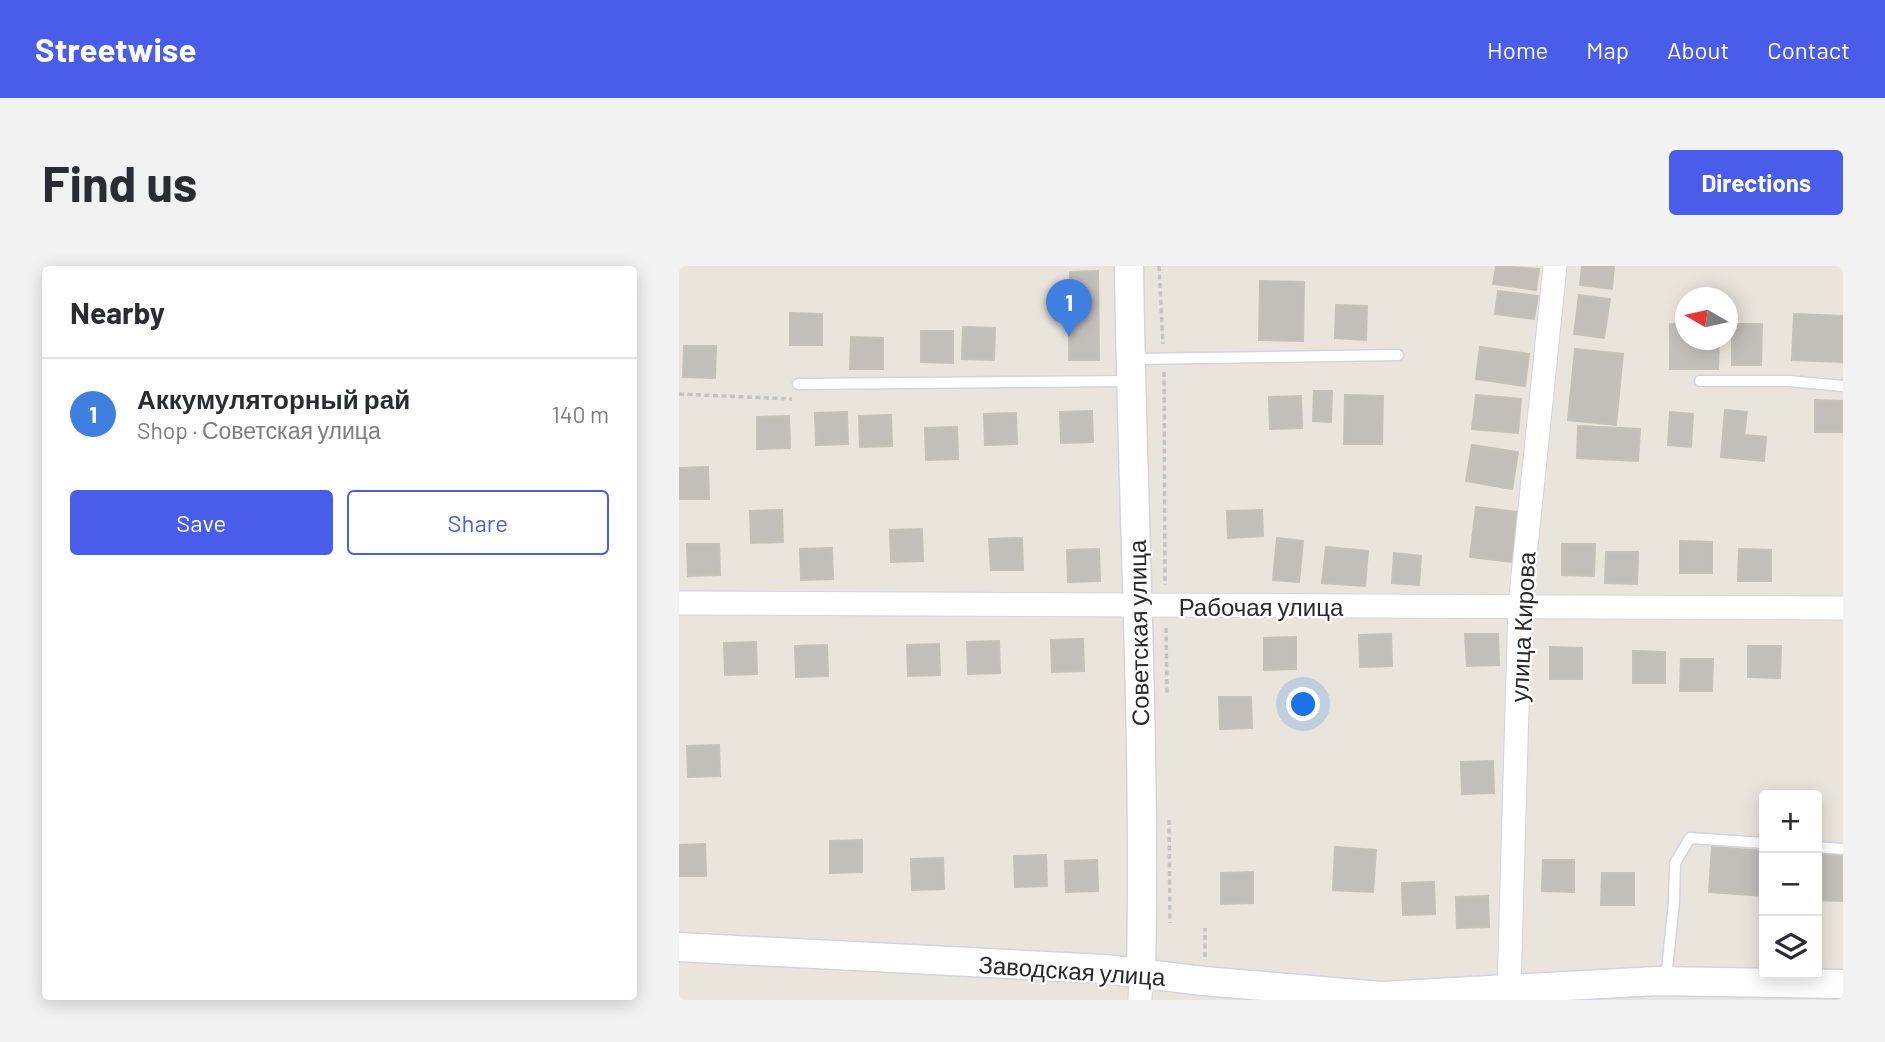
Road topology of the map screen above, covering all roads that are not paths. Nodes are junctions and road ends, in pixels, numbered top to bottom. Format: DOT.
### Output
graph roads {
  1 [pos="1129,266"];
  2 [pos="1555,266"];
  3 [pos="1398,355"];
  4 [pos="1130,370"];
  5 [pos="1700,381"];
  6 [pos="798,384"];
  7 [pos="1843,386"];
  8 [pos="679,603"];
  9 [pos="1138,606"];
  10 [pos="1520,606"];
  11 [pos="1843,608"];
  12 [pos="1759,843"];
  13 [pos="1822,847"];
  14 [pos="1843,849"];
  15 [pos="679,947"];
  16 [pos="1843,984"];
  17 [pos="1140,987"];
  18 [pos="1660,988"];
  19 [pos="1509,989"];
  20 [pos="1381,998"];
  1 -- 4 [label="street, Советская улица"];
  2 -- 10 [label="street, улица Кирова"];
  3 -- 4 [label="lane"];
  4 -- 6 [label="lane"];
  4 -- 9 [label="street, Советская улица"];
  5 -- 7 [label="lane"];
  8 -- 9 [label="street, Рабочая улица"];
  9 -- 10 [label="street, Рабочая улица"];
  9 -- 17 [label="street, Советская улица"];
  10 -- 11 [label="street, Рабочая улица"];
  10 -- 19 [label="street, улица Кирова"];
  12 -- 18 [label="lane"];
  13 -- 14 [label="lane"];
  15 -- 17 [label="street, Заводская улица"];
  16 -- 18 [label="street, Заводская улица"];
  17 -- 20 [label="street, Заводская улица"];
  18 -- 19 [label="street, Заводская улица"];
  19 -- 20 [label="street, Заводская улица"];
}
